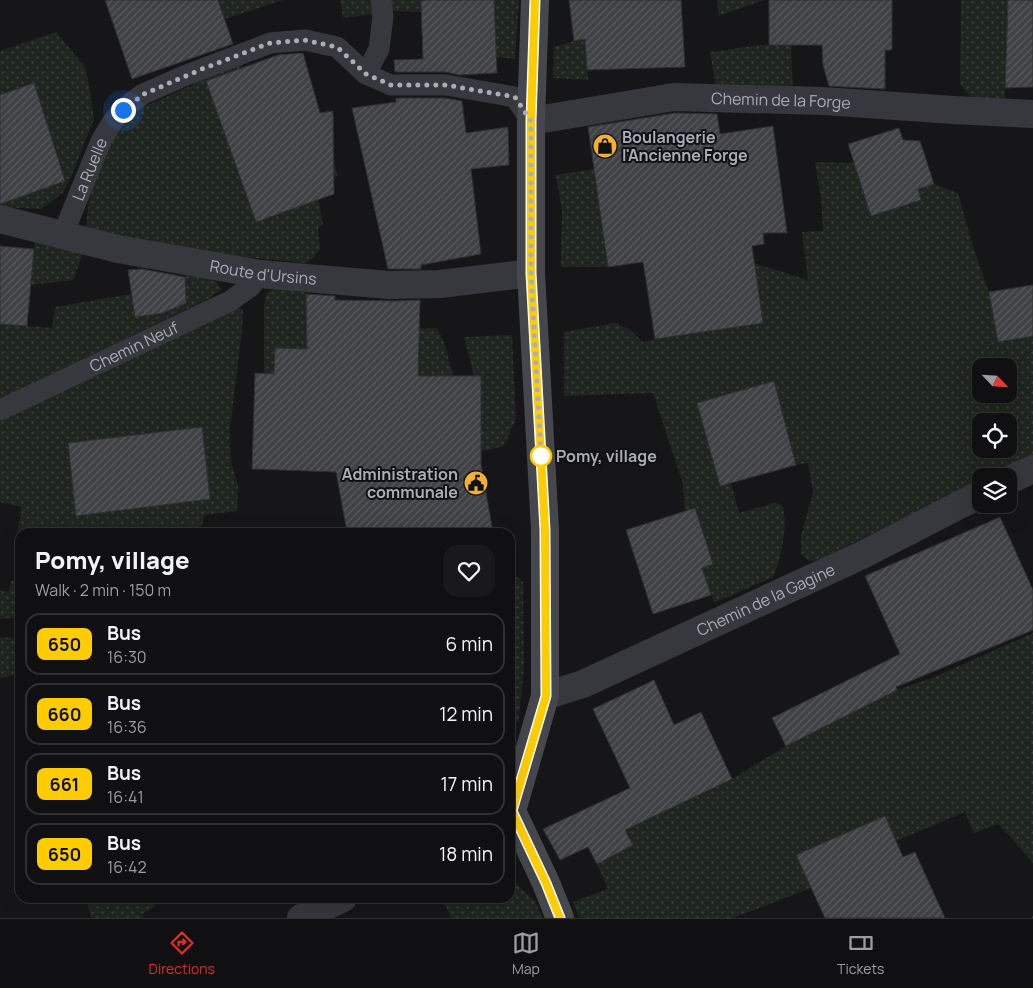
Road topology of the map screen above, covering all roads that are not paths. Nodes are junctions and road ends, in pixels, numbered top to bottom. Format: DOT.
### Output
graph roads {
  1 [pos="381,0"];
  2 [pos="535,0"];
  3 [pos="366,74"];
  4 [pos="533,75"];
  5 [pos="515,97"];
  6 [pos="1033,114"];
  7 [pos="531,121"];
  8 [pos="0,218"];
  9 [pos="63,234"];
  10 [pos="531,273"];
  11 [pos="260,274"];
  12 [pos="0,410"];
  13 [pos="1033,469"];
  14 [pos="1017,476"];
  15 [pos="972,499"];
  16 [pos="546,696"];
  17 [pos="515,799"];
  18 [pos="515,820"];
  19 [pos="332,903"];
  20 [pos="301,918"];
  21 [pos="560,918"];
  1 -- 3 [label="lane"];
  2 -- 4 [label="street"];
  3 -- 5 [label="lane, La Ruelle"];
  3 -- 9 [label="lane, La Ruelle"];
  4 -- 5 [label="lane"];
  4 -- 7 [label="street"];
  5 -- 7 [label="lane"];
  6 -- 7 [label="street, Chemin de la Forge"];
  7 -- 10 [label="street"];
  8 -- 9 [label="street, Route d'Ursins"];
  9 -- 11 [label="street, Route d'Ursins"];
  10 -- 11 [label="street, Route d'Ursins"];
  10 -- 16 [label="street"];
  11 -- 12 [label="lane, Chemin Neuf"];
  13 -- 14 [label="street"];
  15 -- 16 [label="street, Chemin de la Gagine"];
  16 -- 17 [label="street"];
  18 -- 21 [label="street"];
  19 -- 20 [label="street"];
}
